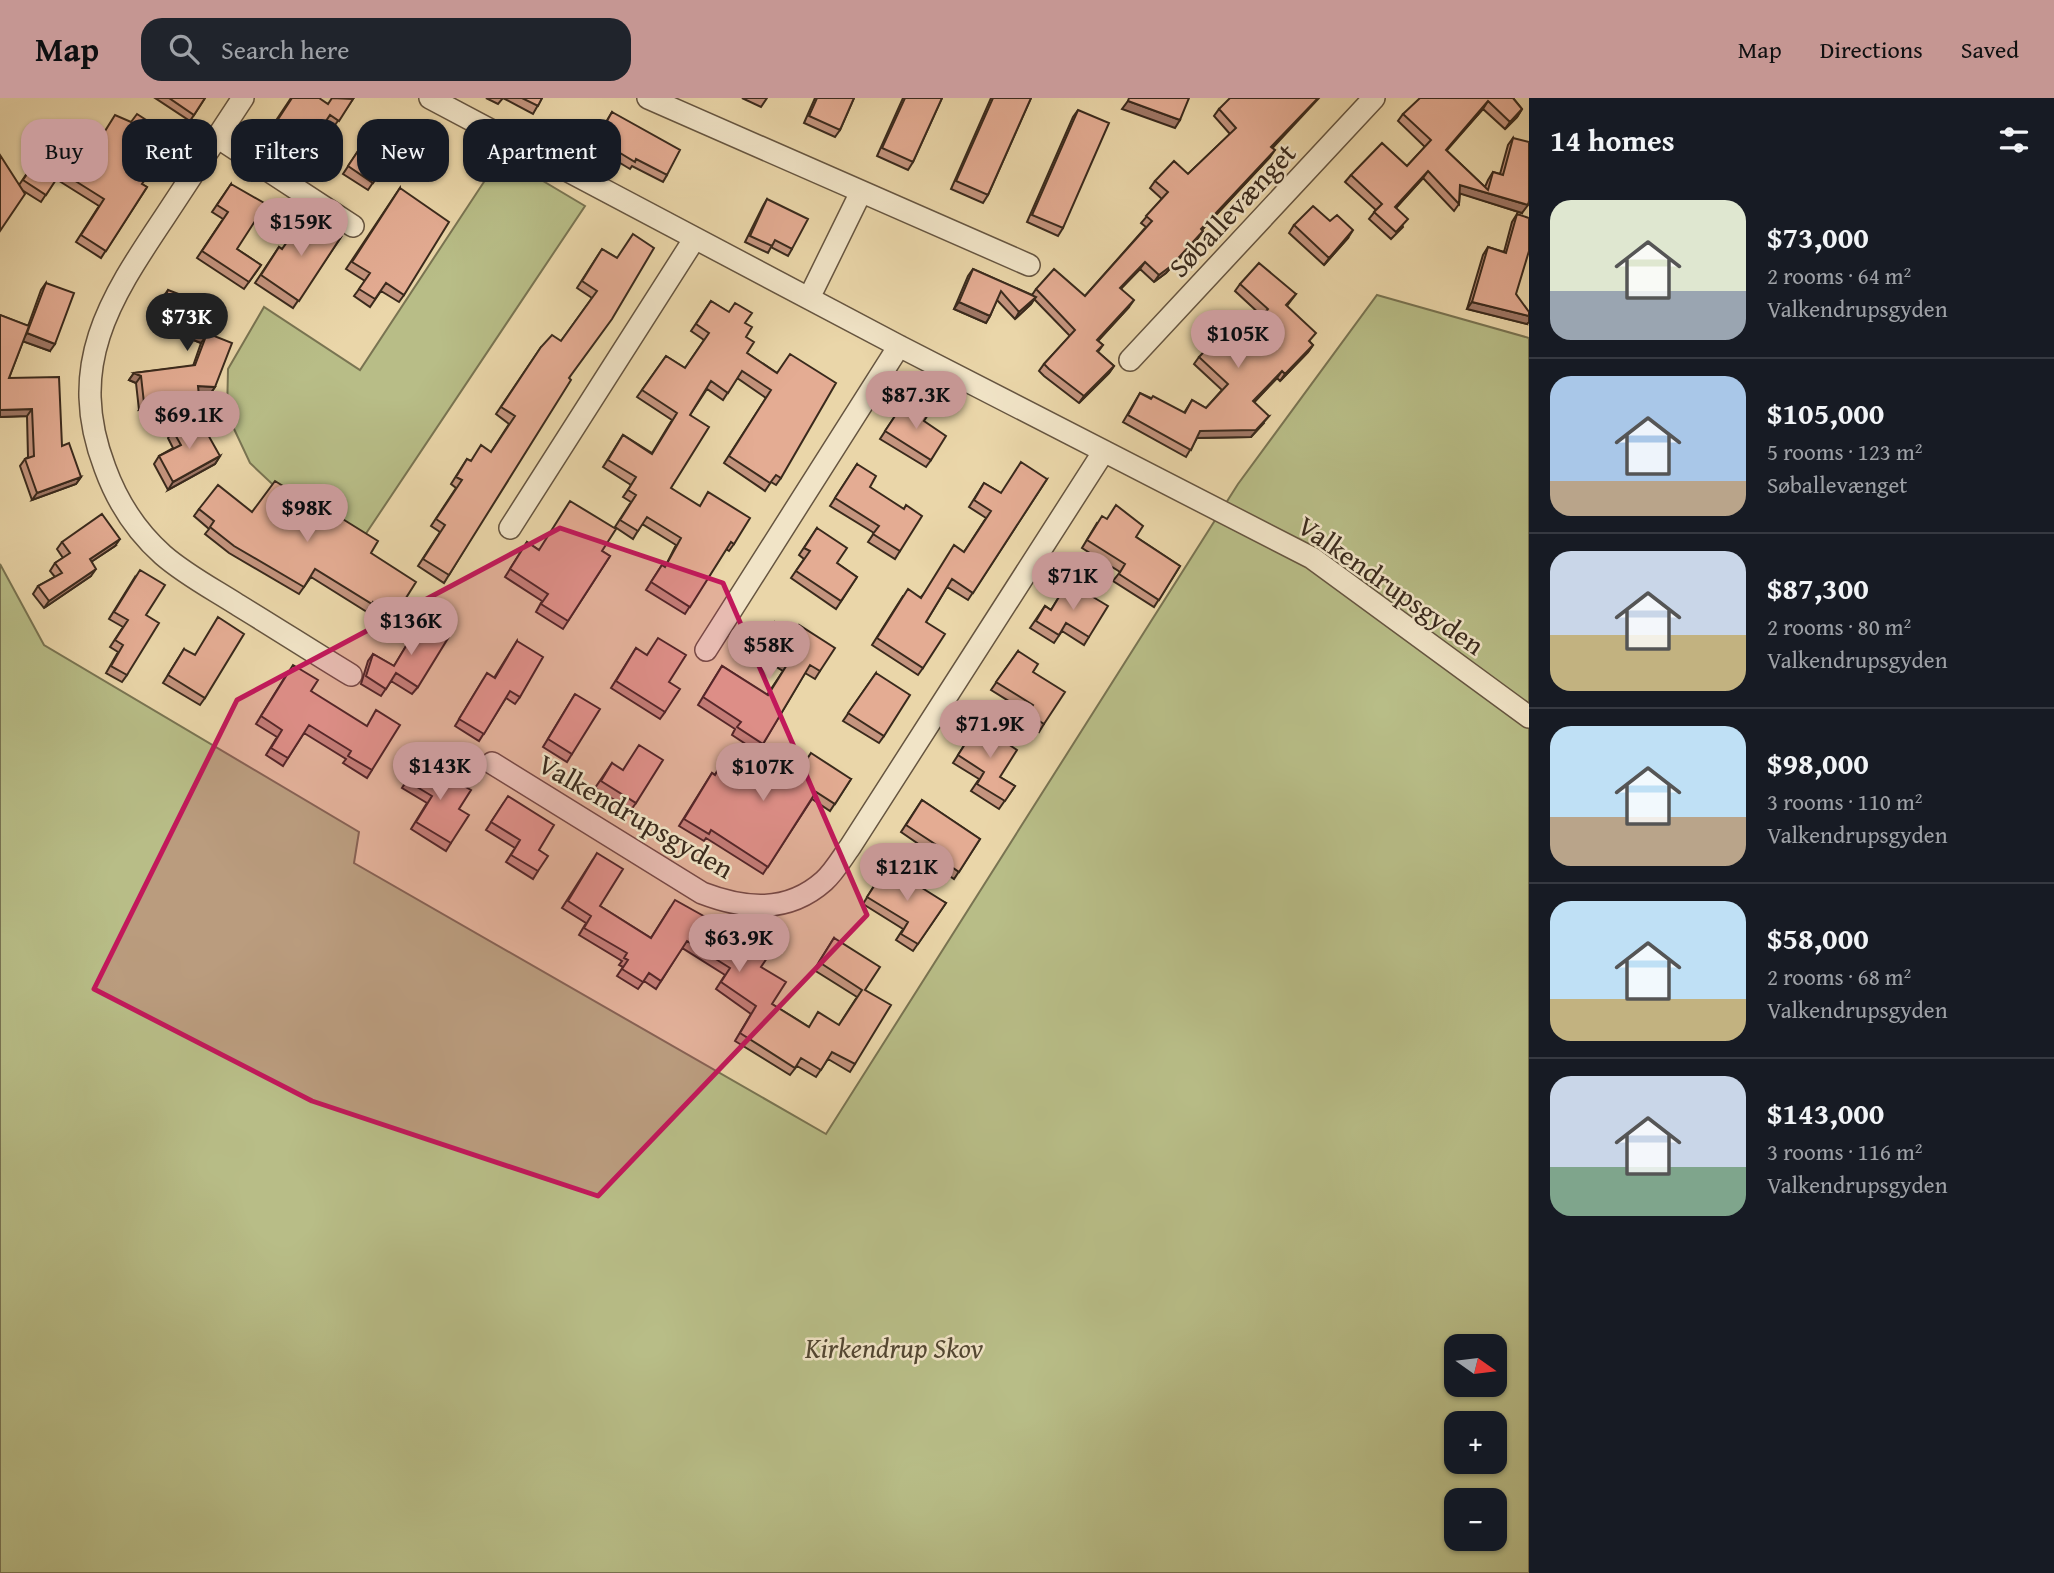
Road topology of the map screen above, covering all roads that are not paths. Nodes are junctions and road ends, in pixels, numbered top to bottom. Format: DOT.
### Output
graph roads {
  1 [pos="243,98"];
  2 [pos="430,98"];
  3 [pos="648,98"];
  4 [pos="1374,98"];
  5 [pos="217,137"];
  6 [pos="187,182"];
  7 [pos="861,192"];
  8 [pos="353,226"];
  9 [pos="695,238"];
  10 [pos="1029,265"];
  11 [pos="808,298"];
  12 [pos="899,346"];
  13 [pos="1130,360"];
  14 [pos="1104,451"];
  15 [pos="510,528"];
  16 [pos="706,650"];
  17 [pos="351,675"];
  18 [pos="1529,717"];
  19 [pos="492,763"];
  1 -- 5 [label="street"];
  2 -- 9 [label="street, Valkendrupsgyden"];
  3 -- 7 [label="street"];
  4 -- 13 [label="street, Søballevænget"];
  5 -- 8 [label="street"];
  6 -- 17 [label="street"];
  7 -- 10 [label="street"];
  7 -- 11 [label="street"];
  9 -- 11 [label="street, Valkendrupsgyden"];
  9 -- 15 [label="street"];
  11 -- 12 [label="street, Valkendrupsgyden"];
  12 -- 14 [label="street, Valkendrupsgyden"];
  12 -- 16 [label="street"];
  14 -- 18 [label="street, Valkendrupsgyden"];
  14 -- 19 [label="street, Valkendrupsgyden"];
}
